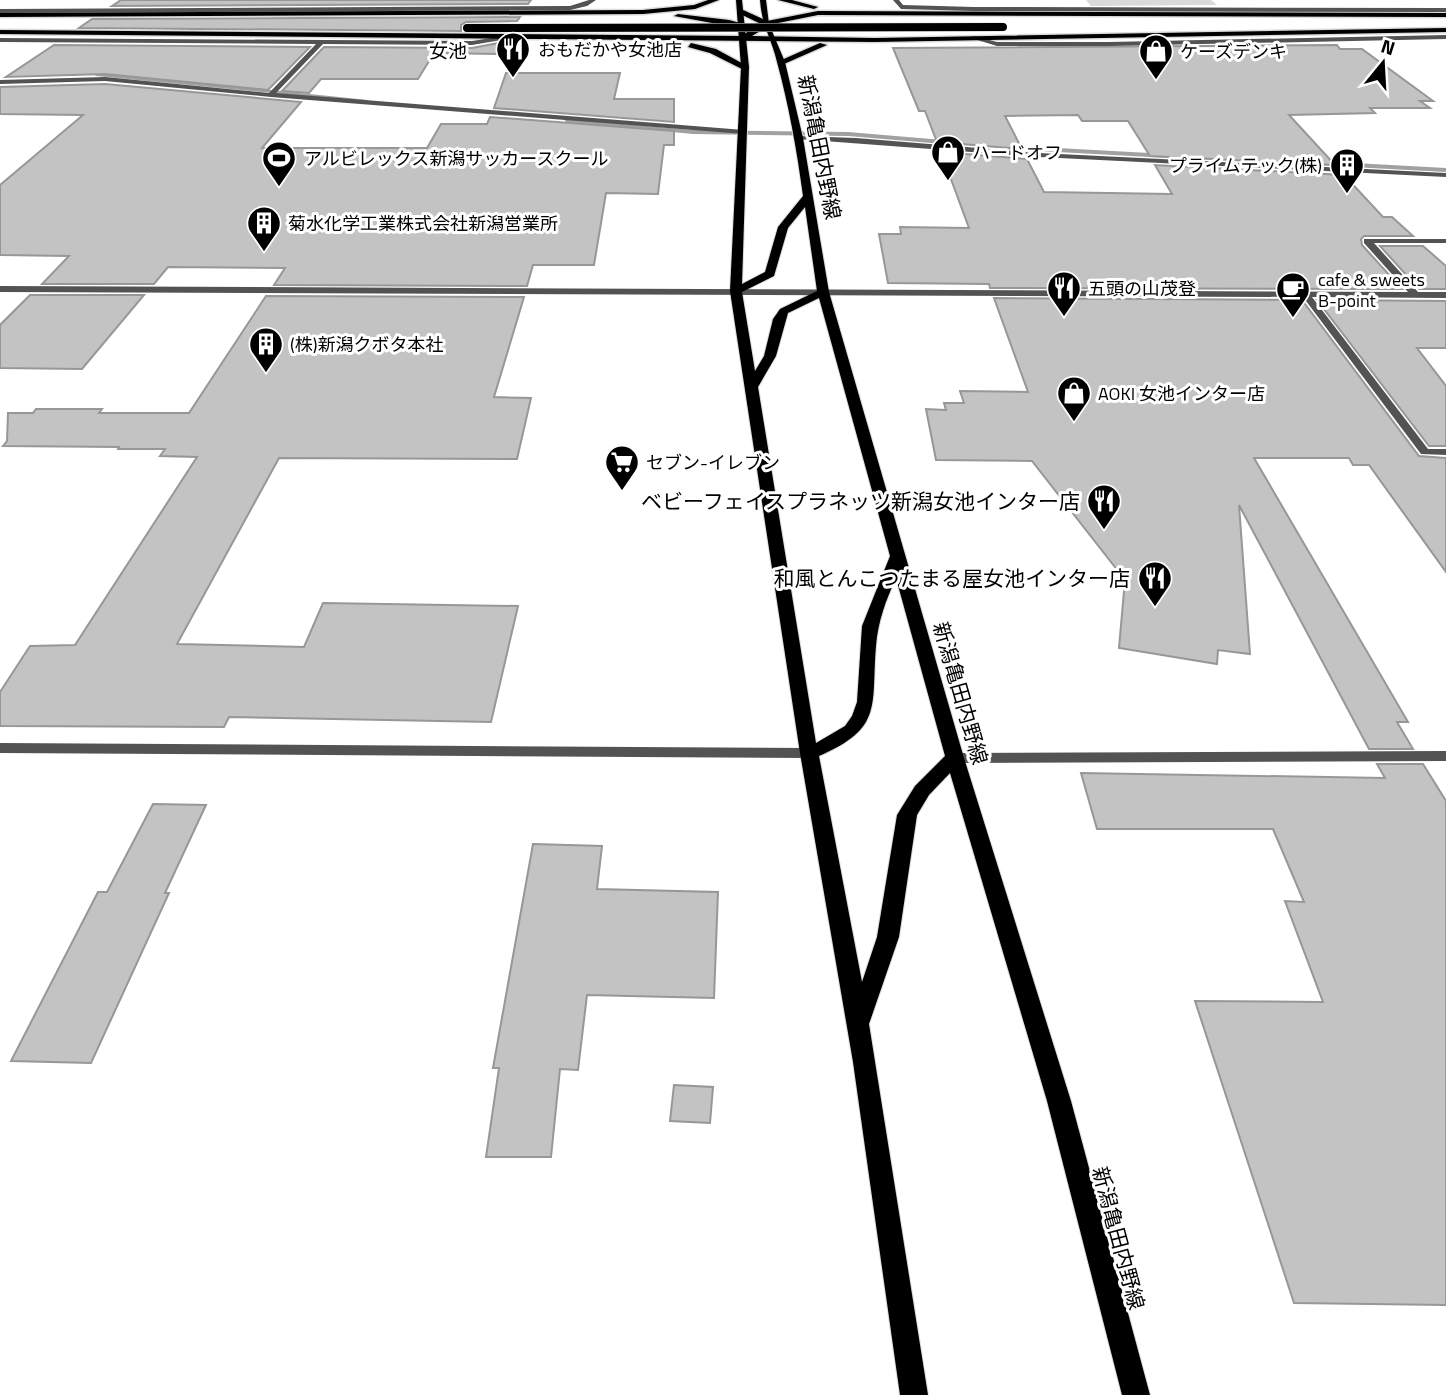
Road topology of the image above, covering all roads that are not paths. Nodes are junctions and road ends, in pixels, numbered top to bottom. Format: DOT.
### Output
graph roads {
  1 [pos="145,0"];
  2 [pos="266,0"];
  3 [pos="593,0"];
  4 [pos="715,0"];
  5 [pos="739,0"];
  6 [pos="763,0"];
  7 [pos="782,0"];
  8 [pos="896,0"];
  9 [pos="1228,0"];
  10 [pos="584,9"];
  11 [pos="1240,9"];
  12 [pos="256,10"];
  13 [pos="131,11"];
  14 [pos="741,11"];
  15 [pos="763,12"];
  16 [pos="867,12"];
  17 [pos="0,13"];
  18 [pos="1446,15"];
  19 [pos="754,18"];
  20 [pos="0,20"];
  21 [pos="469,24"];
  22 [pos="741,24"];
  23 [pos="765,24"];
  24 [pos="1000,24"];
  25 [pos="755,29"];
  26 [pos="1446,29"];
  27 [pos="0,31"];
  28 [pos="511,37"];
  29 [pos="1446,37"];
  30 [pos="610,38"];
  31 [pos="974,38"];
  32 [pos="743,39"];
  33 [pos="0,40"];
  34 [pos="774,40"];
  35 [pos="321,42"];
  36 [pos="781,62"];
  37 [pos="745,67"];
  38 [pos="0,82"];
  39 [pos="271,95"];
  40 [pos="744,132"];
  41 [pos="799,138"];
  42 [pos="1446,175"];
  43 [pos="808,197"];
  44 [pos="1446,242"];
  45 [pos="0,289"];
  46 [pos="736,292"];
  47 [pos="822,292"];
  48 [pos="1415,294"];
  49 [pos="1306,295"];
  50 [pos="1442,295"];
  51 [pos="1446,304"];
  52 [pos="750,389"];
  53 [pos="1446,452"];
  54 [pos="898,556"];
  55 [pos="0,748"];
  56 [pos="809,753"];
  57 [pos="1446,756"];
  58 [pos="956,758"];
  59 [pos="858,1025"];
  60 [pos="914,1395"];
  61 [pos="1136,1395"];
  1 -- 13 [label="street"];
  2 -- 12 [label="street"];
  3 -- 10 [label="street"];
  4 -- 10 [label="highway"];
  5 -- 14 [label="main road"];
  6 -- 15 [label="main road, 新潟亀田内野線"];
  7 -- 16 [label="highway"];
  8 -- 11 [label="street"];
  9 -- 11 [label="street"];
  10 -- 12 [label="street"];
  10 -- 17 [label="highway"];
  10 -- 22 [label="highway"];
  11 -- 18 [label="street"];
  12 -- 13 [label="street"];
  13 -- 17 [label="street"];
  14 -- 19 [label="highway"];
  14 -- 22 [label="main road"];
  15 -- 19 [label="highway"];
  15 -- 23 [label="main road, 新潟亀田内野線"];
  16 -- 18 [label="highway"];
  16 -- 23 [label="highway"];
  18 -- 24 [label="highway"];
  19 -- 22 [label="highway"];
  19 -- 23 [label="highway"];
  20 -- 21 [label="highway"];
  21 -- 24 [label="highway, bridge"];
  21 -- 27 [label="highway"];
  22 -- 25 [label="highway"];
  22 -- 30 [label="highway"];
  22 -- 32 [label="main road"];
  23 -- 25 [label="highway"];
  23 -- 31 [label="highway"];
  23 -- 34 [label="main road, 新潟亀田内野線"];
  24 -- 26 [label="highway"];
  25 -- 32 [label="highway"];
  25 -- 34 [label="highway"];
  26 -- 31 [label="highway"];
  27 -- 28 [label="highway"];
  28 -- 30 [label="highway"];
  28 -- 35 [label="street"];
  29 -- 31 [label="street"];
  30 -- 32 [label="highway"];
  30 -- 37 [label="highway"];
  31 -- 34 [label="highway"];
  31 -- 36 [label="highway"];
  32 -- 34 [label="highway"];
  32 -- 37 [label="main road"];
  33 -- 35 [label="street"];
  34 -- 36 [label="main road, 新潟亀田内野線"];
  35 -- 39 [label="street"];
  36 -- 41 [label="main road, 新潟亀田内野線"];
  37 -- 40 [label="main road"];
  38 -- 39 [label="street"];
  39 -- 40 [label="street"];
  40 -- 46 [label="main road"];
  41 -- 42 [label="street"];
  41 -- 43 [label="main road, 新潟亀田内野線"];
  43 -- 46 [label="main road"];
  43 -- 47 [label="main road, 新潟亀田内野線"];
  44 -- 48 [label="street"];
  45 -- 46 [label="street"];
  46 -- 47 [label="street"];
  46 -- 52 [label="main road"];
  47 -- 49 [label="street"];
  47 -- 52 [label="main road"];
  47 -- 54 [label="main road, 新潟亀田内野線"];
  48 -- 49 [label="street"];
  48 -- 50 [label="street"];
  49 -- 53 [label="street"];
  50 -- 51 [label="street"];
  52 -- 56 [label="main road"];
  54 -- 56 [label="main road"];
  54 -- 58 [label="main road, 新潟亀田内野線"];
  55 -- 56 [label="street"];
  56 -- 59 [label="main road"];
  57 -- 58 [label="street"];
  58 -- 59 [label="main road"];
  58 -- 61 [label="main road, 新潟亀田内野線"];
  59 -- 60 [label="main road"];
}
